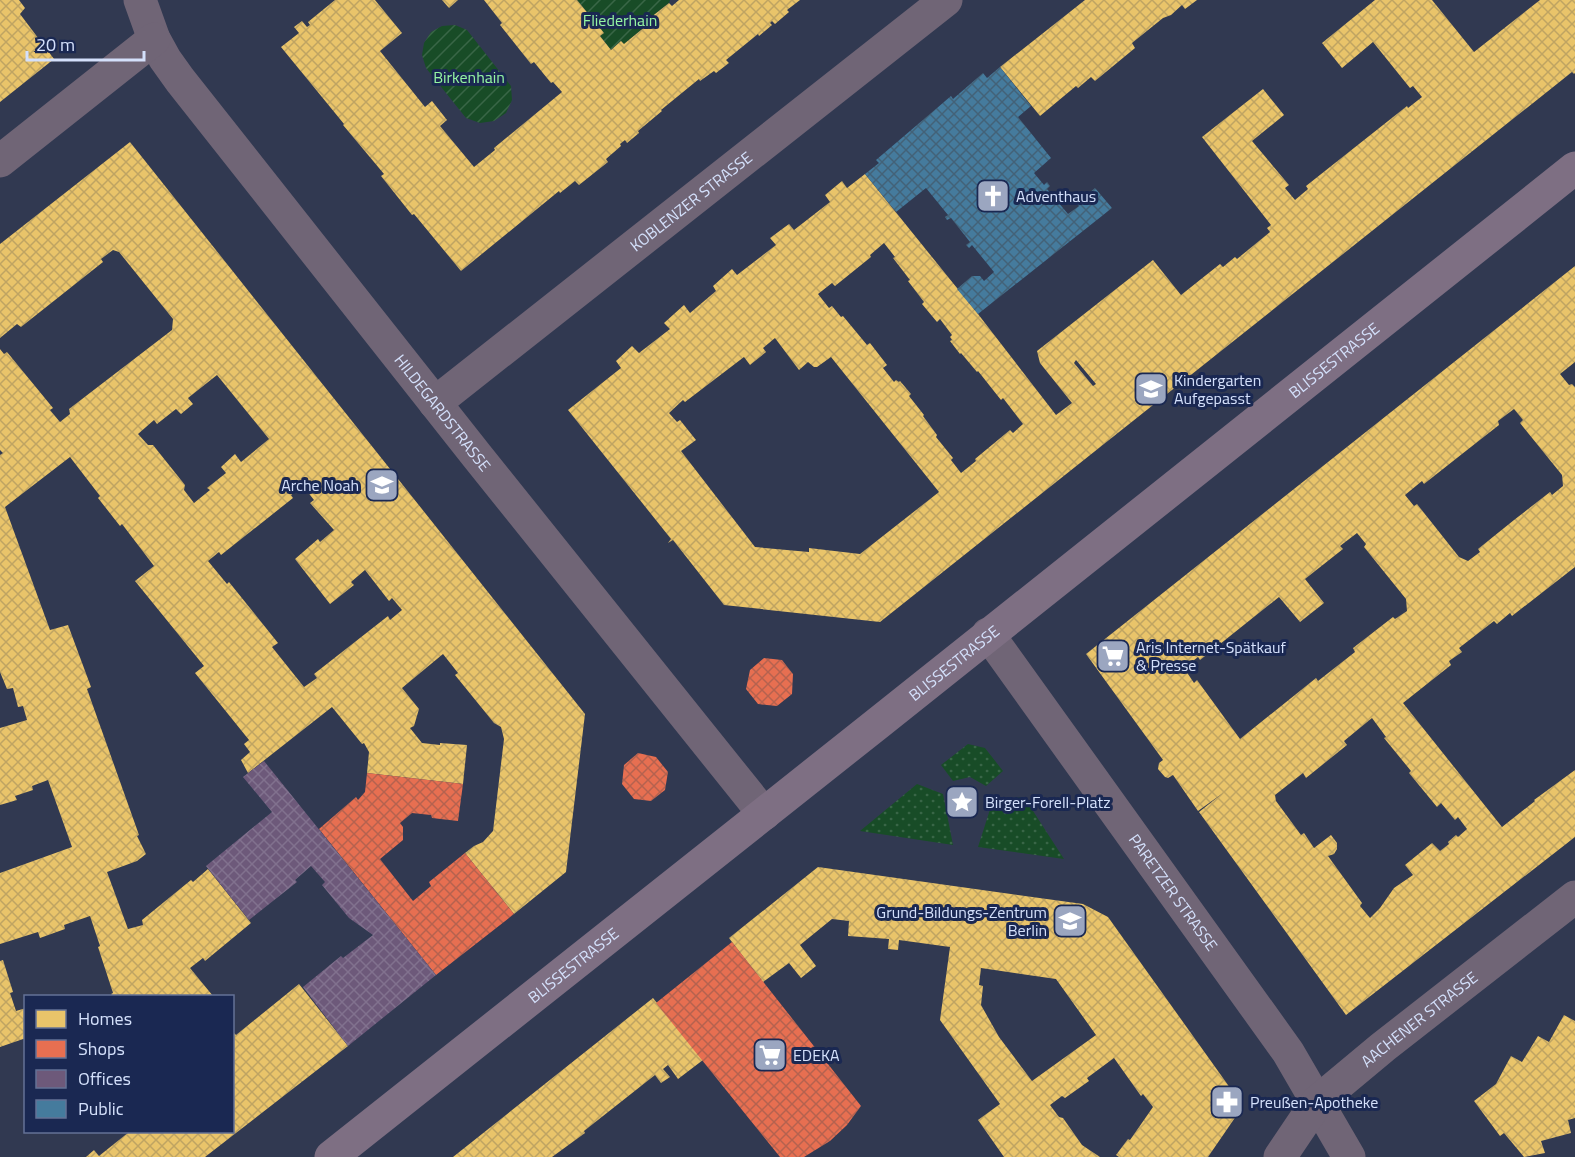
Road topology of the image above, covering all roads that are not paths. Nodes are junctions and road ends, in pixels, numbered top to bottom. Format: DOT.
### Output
graph roads {
  1 [pos="140,0"];
  2 [pos="946,0"];
  3 [pos="154,39"];
  4 [pos="0,160"];
  5 [pos="1575,168"];
  6 [pos="435,403"];
  7 [pos="988,634"];
  8 [pos="764,814"];
  9 [pos="1575,897"];
  10 [pos="1317,1102"];
  11 [pos="330,1157"];
  12 [pos="1280,1157"];
  13 [pos="1349,1157"];
  1 -- 3 [label="street, HILDEGARDSTRASSE"];
  2 -- 6 [label="street, KOBLENZER STRASSE"];
  3 -- 4 [label="street"];
  3 -- 6 [label="street, HILDEGARDSTRASSE"];
  5 -- 7 [label="main road, BLISSESTRASSE"];
  6 -- 8 [label="street, HILDEGARDSTRASSE"];
  7 -- 8 [label="main road, BLISSESTRASSE"];
  7 -- 10 [label="street, PARETZER STRASSE"];
  8 -- 11 [label="main road, BLISSESTRASSE"];
  9 -- 10 [label="street, AACHENER STRASSE"];
  10 -- 12 [label="street, AACHENER STRASSE"];
  10 -- 13 [label="street, PARETZER STRASSE"];
}
